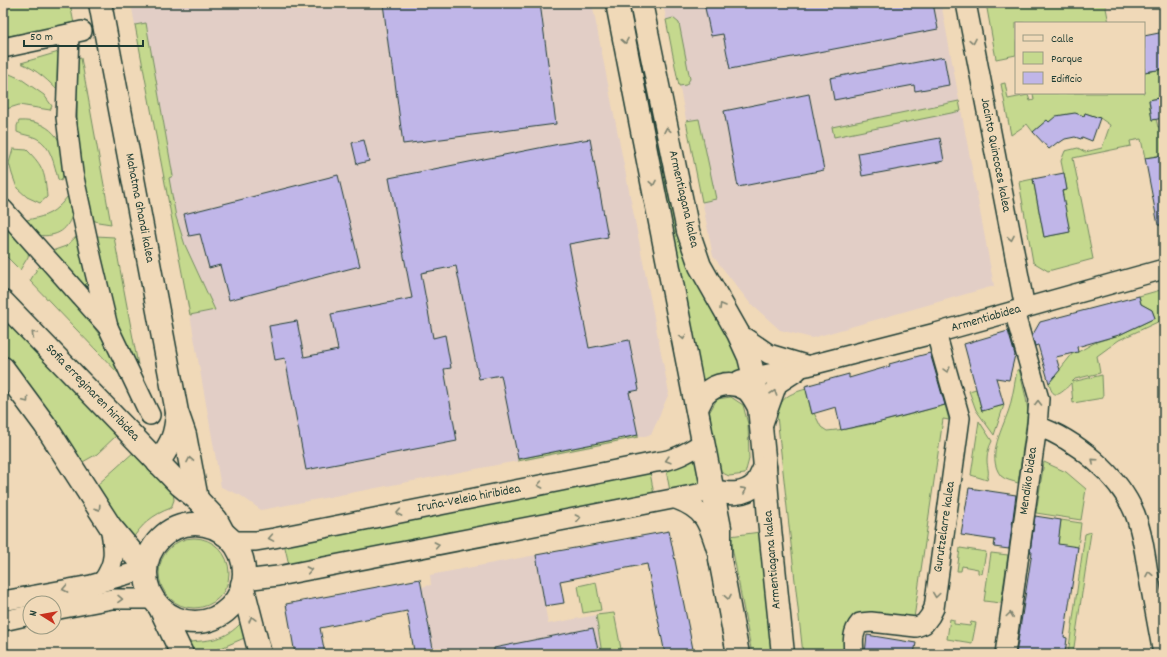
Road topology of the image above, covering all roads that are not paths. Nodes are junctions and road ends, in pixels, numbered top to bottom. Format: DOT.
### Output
graph roads {
  1 [pos="100,3"];
  2 [pos="617,3"];
  3 [pos="641,3"];
  4 [pos="966,3"];
  5 [pos="3,48"];
  6 [pos="3,209"];
  7 [pos="1164,269"];
  8 [pos="3,302"];
  9 [pos="1020,309"];
  10 [pos="108,327"];
  11 [pos="738,333"];
  12 [pos="936,333"];
  13 [pos="807,366"];
  14 [pos="3,368"];
  15 [pos="754,377"];
  16 [pos="725,384"];
  17 [pos="759,407"];
  18 [pos="697,408"];
  19 [pos="177,412"];
  20 [pos="150,415"];
  21 [pos="1037,426"];
  22 [pos="761,430"];
  23 [pos="703,443"];
  24 [pos="158,462"];
  25 [pos="765,467"];
  26 [pos="180,485"];
  27 [pos="713,491"];
  28 [pos="197,499"];
  29 [pos="676,499"];
  30 [pos="110,526"];
  31 [pos="177,527"];
  32 [pos="228,538"];
  33 [pos="720,559"];
  34 [pos="146,569"];
  35 [pos="103,581"];
  36 [pos="242,582"];
  37 [pos="3,601"];
  38 [pos="157,604"];
  39 [pos="62,608"];
  40 [pos="22,617"];
  41 [pos="3,621"];
  42 [pos="182,654"];
  43 [pos="260,654"];
  44 [pos="738,654"];
  45 [pos="783,654"];
  46 [pos="854,654"];
  47 [pos="1004,654"];
  48 [pos="1163,654"];
  1 -- 19 [label="main road, Mahatma Ghandi kalea"];
  2 -- 18 [label="main road, Armentiagana kalea, one-way"];
  11 -- 3 [label="main road, Armentiagana kalea, one-way"];
  4 -- 9 [label="street, Jacinto Quincoces kalea, one-way"];
  5 -- 10 [label="street"];
  6 -- 10 [label="street"];
  7 -- 9 [label="street, Armentiabidea"];
  24 -- 8 [label="main road, Sofia erreginaren hiribidea, one-way"];
  9 -- 12 [label="street, Armentiabidea"];
  21 -- 9 [label="street, Mendiko bidea, one-way"];
  10 -- 20 [label="street"];
  11 -- 13 [label="street"];
  11 -- 15 [label="main road, Armentiagana kalea"];
  12 -- 13 [label="street, Armentiabidea"];
  12 -- 46 [label="street, Gurutzelarre kalea, one-way"];
  13 -- 15 [label="street, Armentiabidea"];
  22 -- 13 [label="street, Armentiabidea, one-way"];
  14 -- 30 [label="main road, one-way"];
  15 -- 16 [label="street, Armentiabidea"];
  15 -- 17 [label="main road, Armentiagana kalea"];
  16 -- 17 [label="main road, Armentiagana kalea"];
  16 -- 18 [label="main road"];
  17 -- 22 [label="main road, Armentiagana kalea"];
  18 -- 23 [label="main road, Armentiagana kalea"];
  19 -- 24 [label="main road, Mahatma Ghandi kalea"];
  28 -- 19 [label="main road, Mahatma Ghandi kalea, one-way"];
  47 -- 21 [label="street, Mendiko bidea, one-way"];
  48 -- 21 [label="street, one-way"];
  22 -- 25 [label="main road, Armentiagana kalea"];
  23 -- 27 [label="main road, Armentiagana kalea"];
  23 -- 32 [label="street, Iruña-Veleia hiribidea, one-way"];
  24 -- 26 [label="main road, Sofia erreginaren hiribidea"];
  27 -- 25 [label="main road, one-way"];
  25 -- 45 [label="main road, Armentiagana kalea"];
  26 -- 28 [label="main road, Sofia erreginaren hiribidea"];
  26 -- 31 [label="main road"];
  27 -- 29 [label="street"];
  27 -- 33 [label="main road, Armentiagana kalea"];
  28 -- 32 [label="main road, Sofia erreginaren hiribidea"];
  29 -- 33 [label="street"];
  36 -- 29 [label="street, one-way"];
  30 -- 34 [label="main road"];
  30 -- 35 [label="street"];
  31 -- 32 [label="main road"];
  31 -- 34 [label="main road"];
  32 -- 36 [label="main road"];
  33 -- 44 [label="main road, Armentiagana kalea, one-way"];
  34 -- 35 [label="street"];
  34 -- 38 [label="main road"];
  35 -- 37 [label="street, one-way"];
  36 -- 38 [label="main road"];
  43 -- 36 [label="main road, one-way"];
  39 -- 38 [label="street, one-way"];
  38 -- 42 [label="main road"];
  40 -- 41 [label="street"];
}
